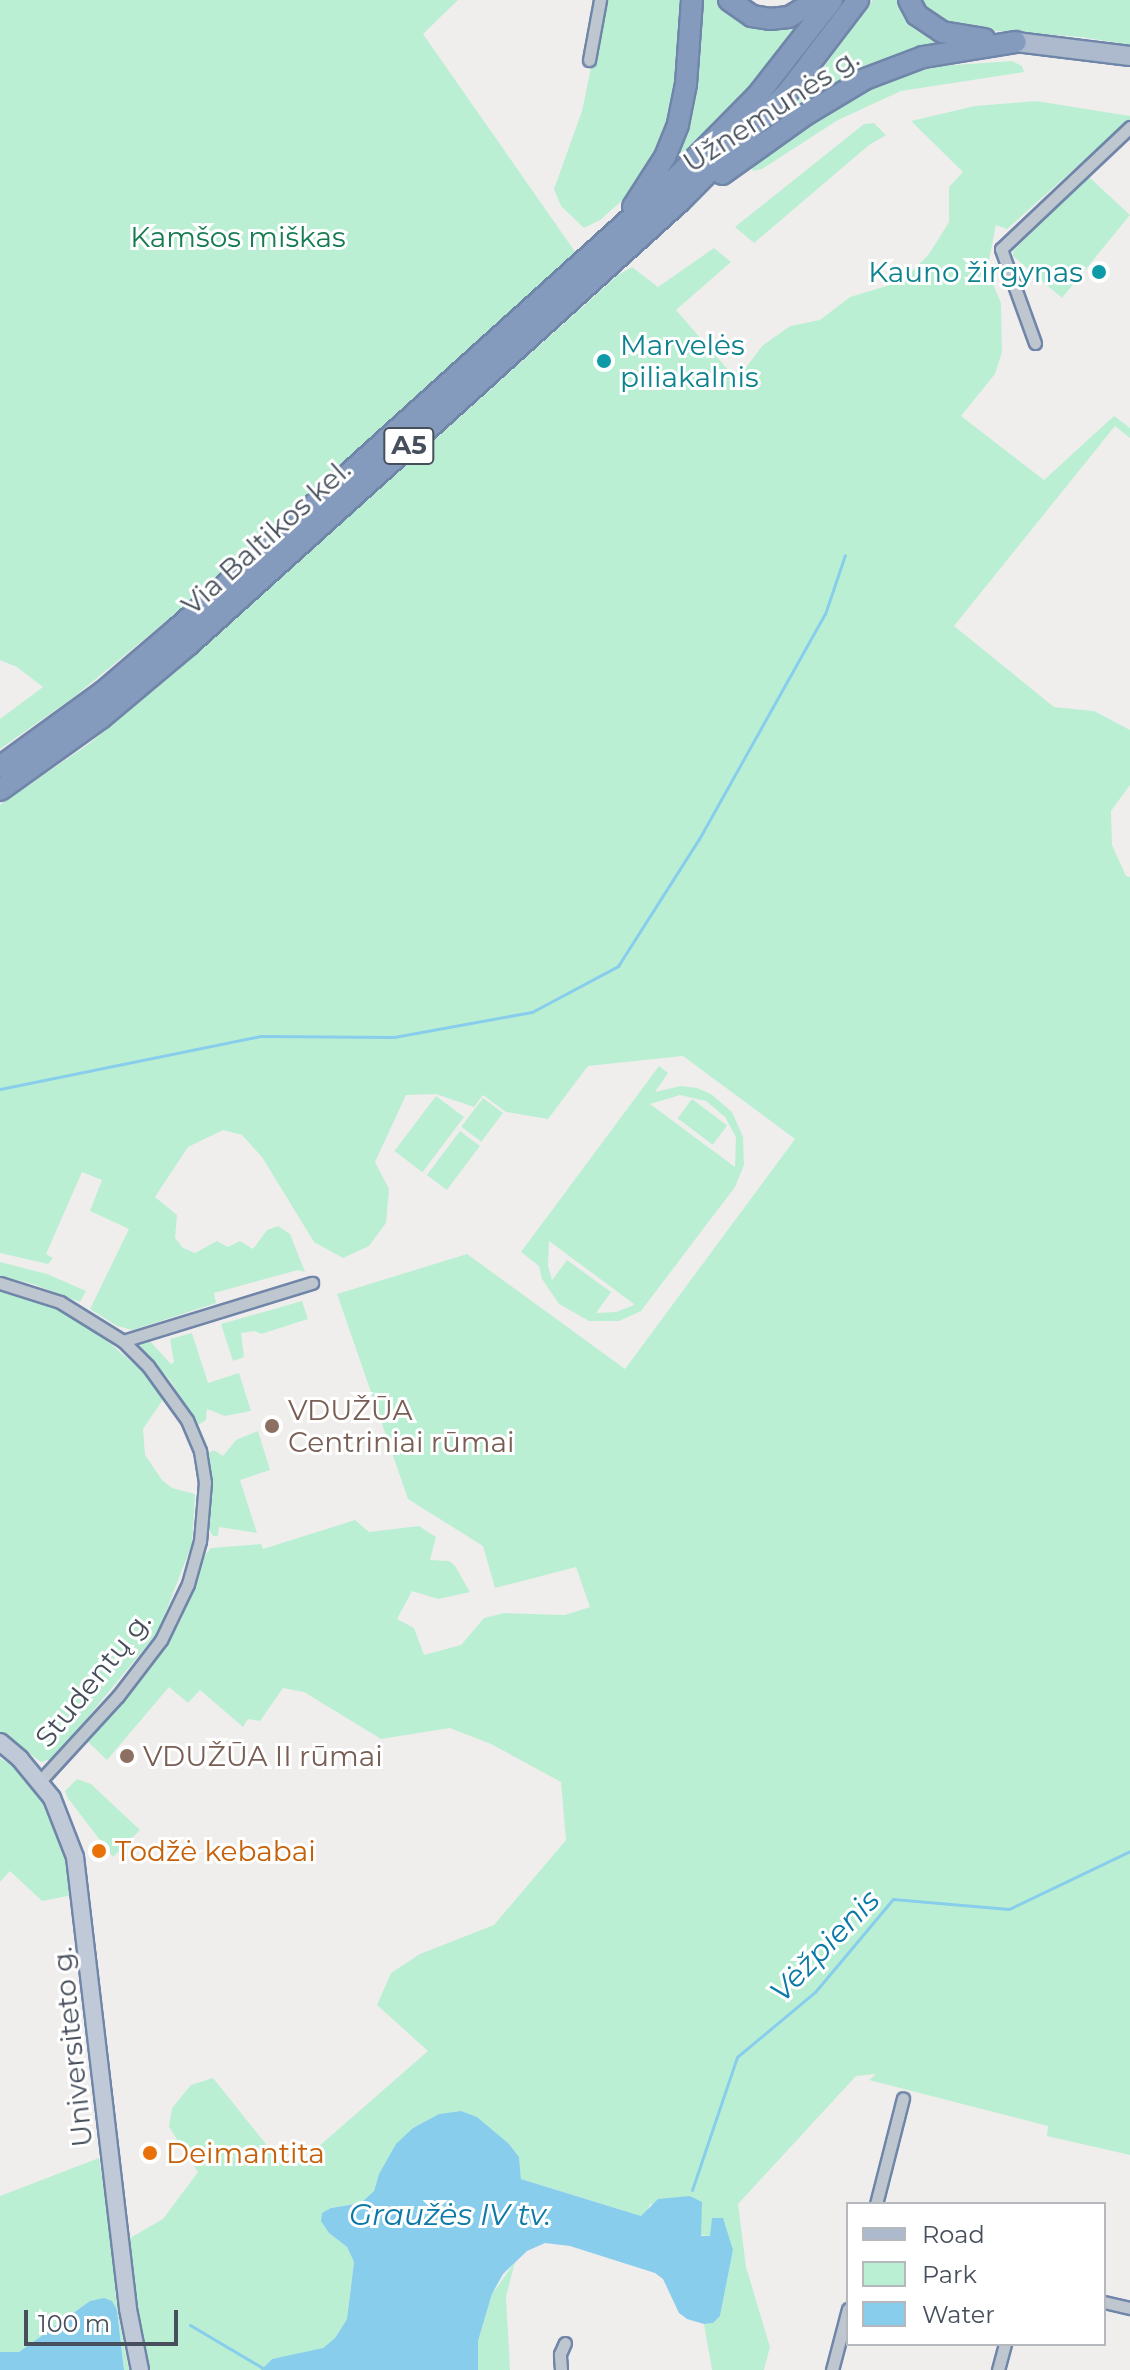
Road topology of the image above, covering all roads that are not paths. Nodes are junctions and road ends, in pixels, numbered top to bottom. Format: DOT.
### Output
graph roads {
  1 [pos="600,0"];
  2 [pos="692,0"];
  3 [pos="729,0"];
  4 [pos="817,0"];
  5 [pos="832,0"];
  6 [pos="858,0"];
  7 [pos="909,0"];
  8 [pos="1016,42"];
  9 [pos="1130,56"];
  10 [pos="589,60"];
  11 [pos="1130,127"];
  12 [pos="679,202"];
  13 [pos="623,239"];
  14 [pos="1035,343"];
  15 [pos="0,767"];
  16 [pos="0,790"];
  17 [pos="0,1283"];
  18 [pos="312,1283"];
  19 [pos="123,1341"];
  20 [pos="0,1742"];
  21 [pos="40,1781"];
  22 [pos="903,2098"];
  23 [pos="877,2202"];
  24 [pos="1106,2302"];
  25 [pos="1130,2308"];
  26 [pos="846,2317"];
  27 [pos="565,2343"];
  28 [pos="1004,2346"];
  29 [pos="140,2370"];
  30 [pos="561,2370"];
  31 [pos="832,2370"];
  32 [pos="998,2370"];
  1 -- 10 [label="street"];
  2 -- 13 [label="highway"];
  3 -- 4 [label="highway"];
  5 -- 13 [label="highway, A5"];
  6 -- 12 [label="highway, A5"];
  7 -- 8 [label="highway"];
  8 -- 9 [label="main road, Užnemunės g."];
  8 -- 12 [label="highway, Užnemunės g."];
  11 -- 14 [label="street"];
  12 -- 13 [label="highway, A5"];
  13 -- 15 [label="highway, Via Baltikos kel. / A5"];
  13 -- 16 [label="highway, Via Baltikos kel. / A5"];
  17 -- 19 [label="street, Studentų g."];
  18 -- 19 [label="street"];
  19 -- 21 [label="street, Studentų g."];
  20 -- 21 [label="main road, Universiteto g."];
  21 -- 29 [label="main road, Universiteto g."];
  22 -- 23 [label="street"];
  24 -- 25 [label="street"];
  26 -- 31 [label="street"];
  27 -- 30 [label="street"];
  28 -- 32 [label="street"];
}
